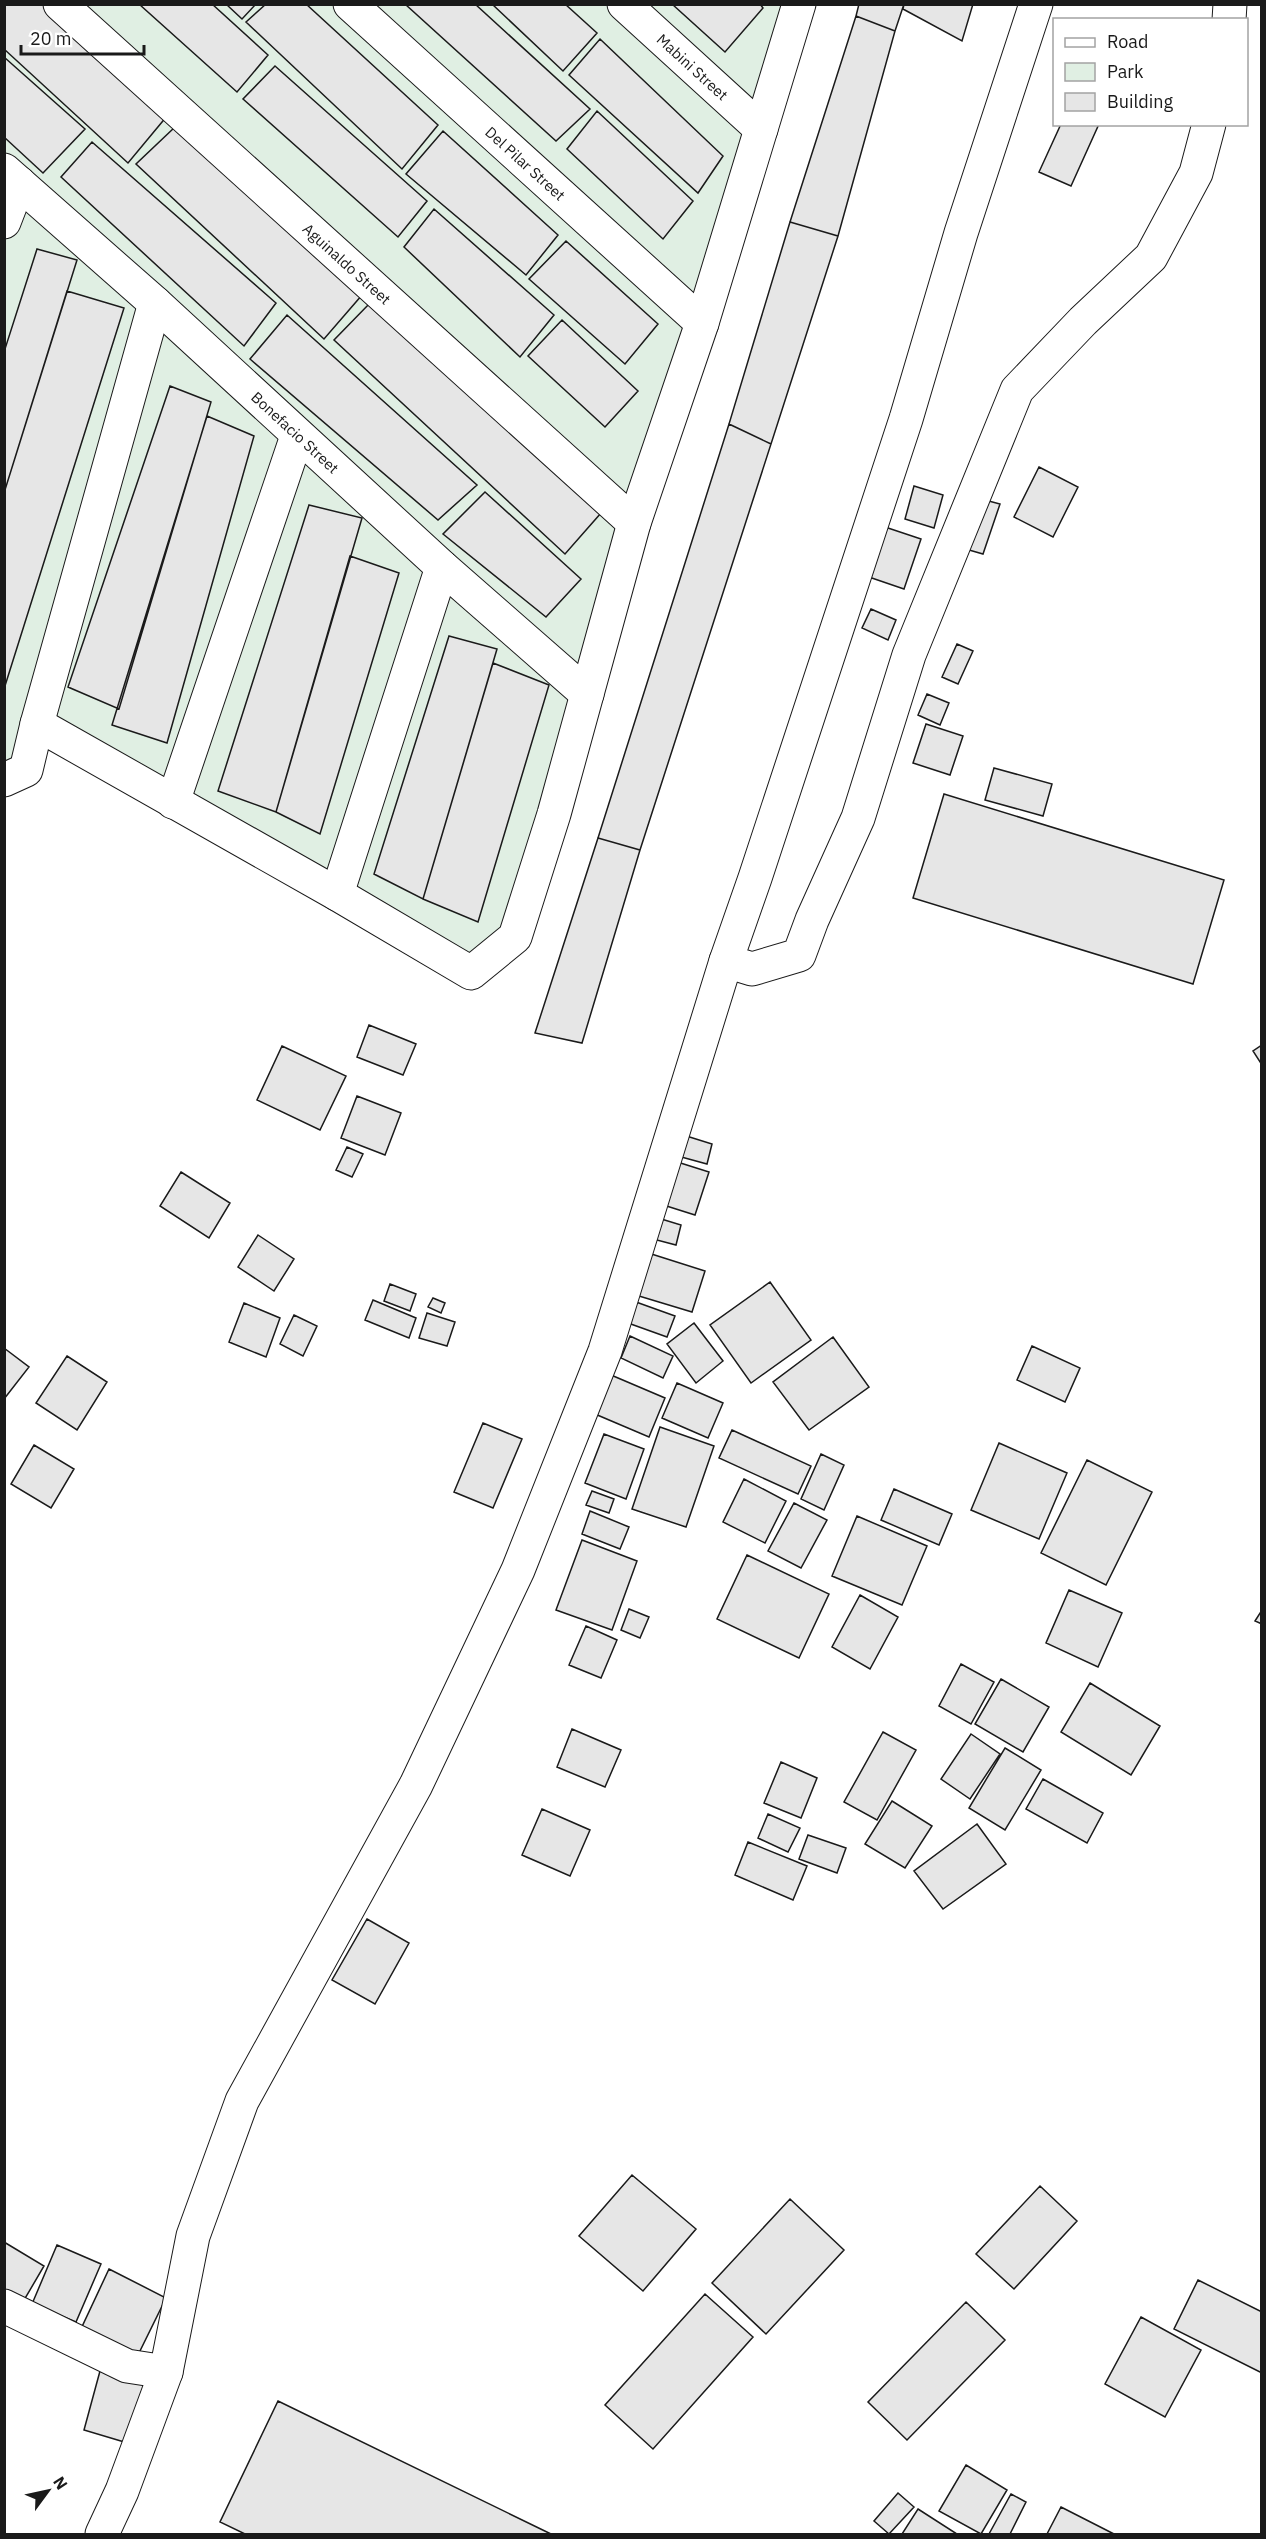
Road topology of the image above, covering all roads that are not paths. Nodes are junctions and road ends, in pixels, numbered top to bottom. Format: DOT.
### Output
graph roads {
  1 [pos="60,4"];
  2 [pos="350,4"];
  3 [pos="624,4"];
  4 [pos="799,4"];
  5 [pos="1036,4"];
  6 [pos="1208,126"];
  7 [pos="761,129"];
  8 [pos="12,176"];
  9 [pos="4,222"];
  10 [pos="155,303"];
  11 [pos="702,323"];
  12 [pos="297,436"];
  13 [pos="634,523"];
  14 [pos="442,567"];
  15 [pos="587,694"];
  16 [pos="37,724"];
  17 [pos="4,780"];
  18 [pos="173,802"];
  19 [pos="337,894"];
  20 [pos="726,961"];
  21 [pos="4,2306"];
  22 [pos="166,2372"];
  23 [pos="102,2535"];
  1 -- 13 [label="street, Aguinaldo Street"];
  2 -- 11 [label="street, Del Pilar Street"];
  3 -- 7 [label="street, Mabini Street"];
  4 -- 7 [label="street"];
  5 -- 20 [label="street"];
  6 -- 20 [label="street"];
  7 -- 11 [label="street"];
  8 -- 9 [label="street"];
  8 -- 10 [label="street, Bonefacio Street"];
  10 -- 12 [label="street, Bonefacio Street"];
  10 -- 16 [label="street"];
  11 -- 13 [label="street"];
  12 -- 14 [label="street, Bonefacio Street"];
  12 -- 18 [label="street"];
  13 -- 15 [label="street"];
  14 -- 15 [label="street, Bonefacio Street"];
  14 -- 19 [label="street"];
  15 -- 19 [label="street"];
  16 -- 17 [label="street"];
  16 -- 18 [label="street"];
  18 -- 19 [label="street"];
  20 -- 22 [label="street"];
  21 -- 22 [label="street"];
  22 -- 23 [label="street"];
}
